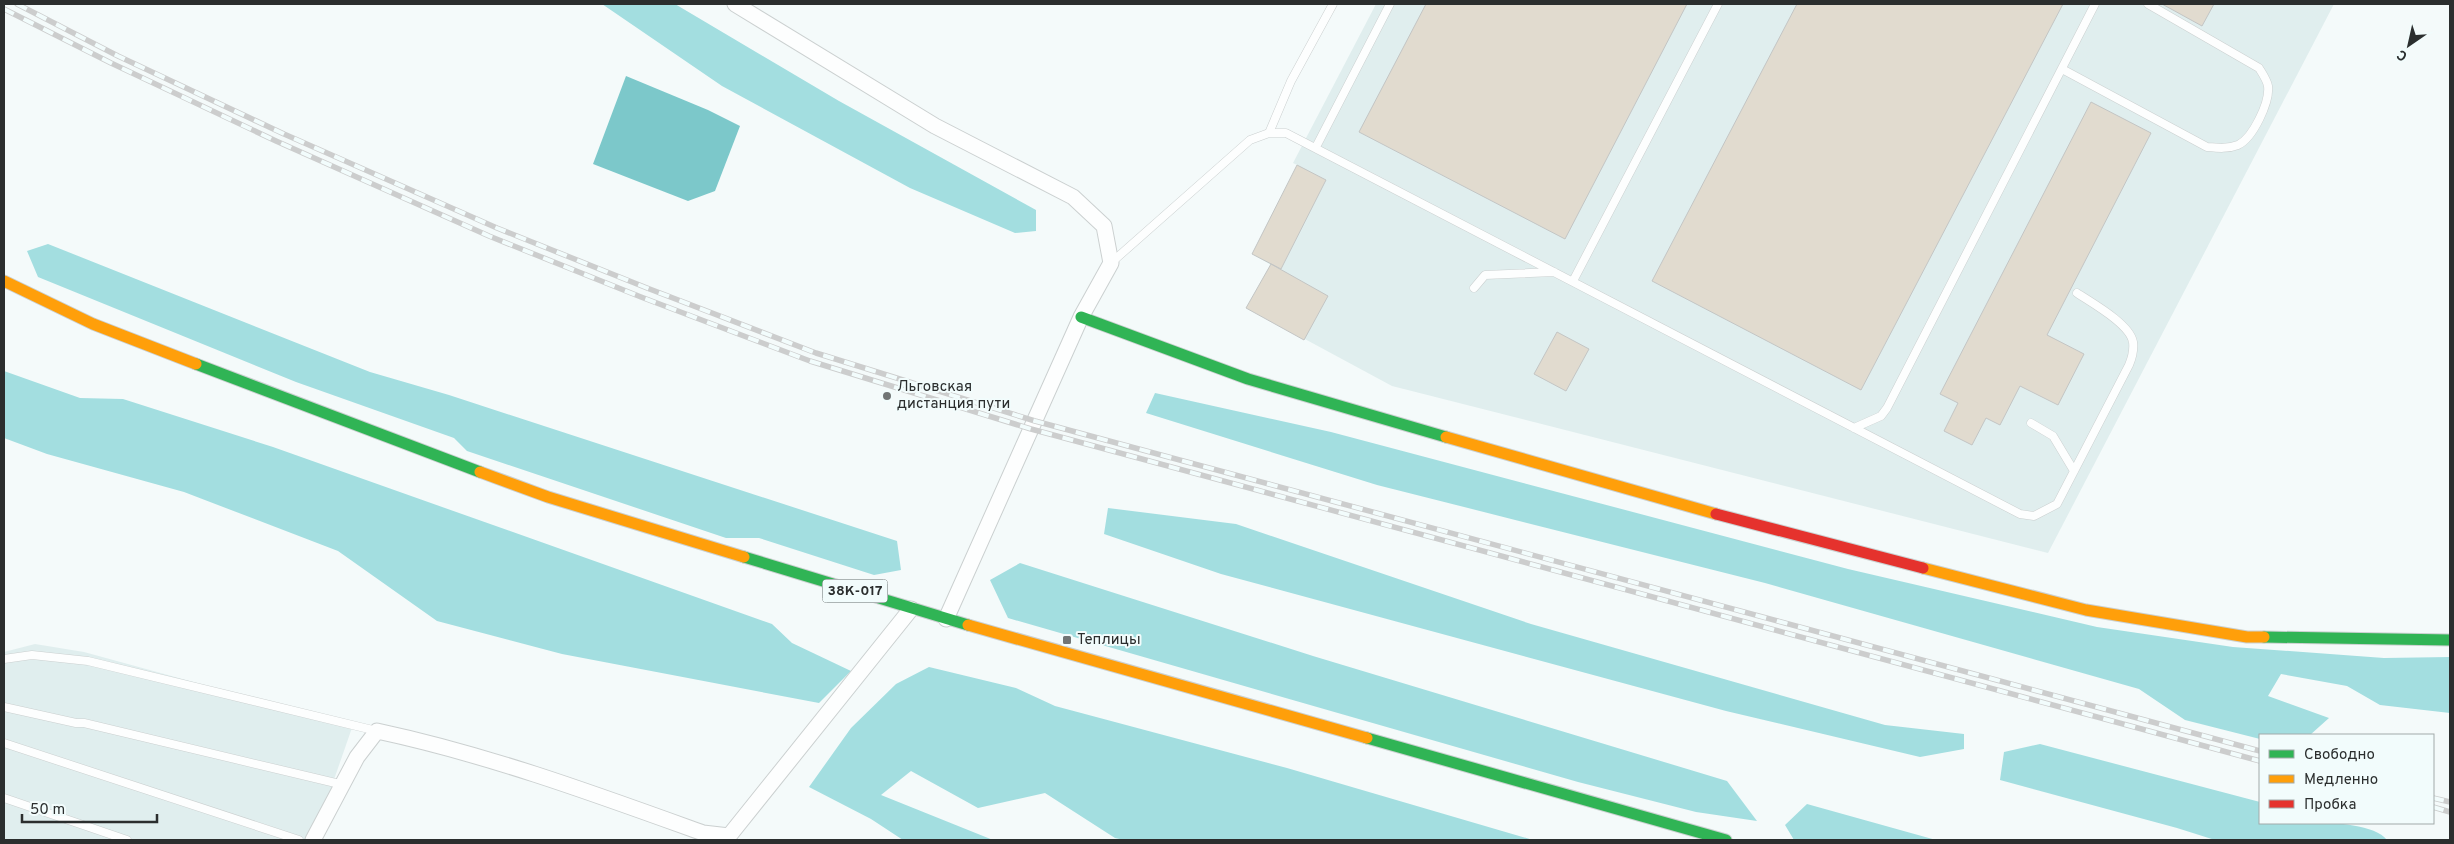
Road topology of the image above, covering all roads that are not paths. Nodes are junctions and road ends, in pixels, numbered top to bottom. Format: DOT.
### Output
graph roads {
  1 [pos="735,4"];
  2 [pos="1333,4"];
  3 [pos="1390,4"];
  4 [pos="1718,4"];
  5 [pos="2095,4"];
  6 [pos="2148,4"];
  7 [pos="2062,69"];
  8 [pos="1269,133"];
  9 [pos="1316,147"];
  10 [pos="1111,263"];
  11 [pos="1557,272"];
  12 [pos="4,281"];
  13 [pos="1573,281"];
  14 [pos="1474,288"];
  15 [pos="2078,293"];
  16 [pos="1081,317"];
  17 [pos="2031,423"];
  18 [pos="1854,428"];
  19 [pos="2074,471"];
  20 [pos="911,608"];
  21 [pos="946,619"];
  22 [pos="2450,640"];
  23 [pos="4,660"];
  24 [pos="4,707"];
  25 [pos="377,731"];
  26 [pos="4,743"];
  27 [pos="344,785"];
  28 [pos="4,798"];
  29 [pos="1692,836"];
  30 [pos="733,838"];
  31 [pos="127,840"];
  32 [pos="299,840"];
  33 [pos="313,840"];
  34 [pos="1726,840"];
  1 -- 10 [label="street"];
  2 -- 8 [label="lane"];
  3 -- 9 [label="lane"];
  4 -- 13 [label="lane"];
  5 -- 7 [label="lane"];
  6 -- 7 [label="lane"];
  7 -- 18 [label="lane"];
  8 -- 9 [label="lane"];
  8 -- 10 [label="lane"];
  9 -- 11 [label="lane"];
  10 -- 16 [label="street"];
  11 -- 13 [label="lane"];
  11 -- 14 [label="lane"];
  12 -- 20 [label="main road, 38К-017"];
  13 -- 18 [label="lane"];
  15 -- 19 [label="lane"];
  16 -- 21 [label="street"];
  16 -- 22 [label="main road"];
  17 -- 19 [label="lane"];
  18 -- 19 [label="lane"];
  20 -- 21 [label="main road, 38К-017"];
  20 -- 30 [label="street"];
  21 -- 29 [label="main road, 38К-017"];
  23 -- 25 [label="lane"];
  24 -- 27 [label="lane"];
  25 -- 27 [label="street"];
  25 -- 30 [label="street"];
  26 -- 32 [label="lane"];
  27 -- 33 [label="street"];
  28 -- 31 [label="lane"];
  29 -- 34 [label="main road, 38К-017"];
}
